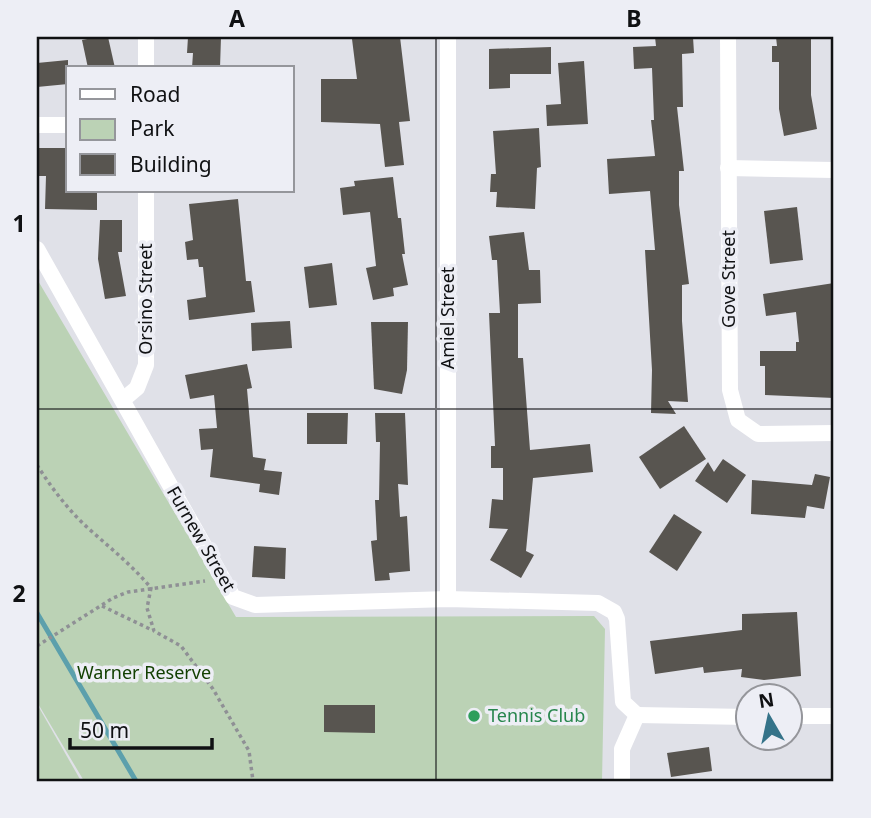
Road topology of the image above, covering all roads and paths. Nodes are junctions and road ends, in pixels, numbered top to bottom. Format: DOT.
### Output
graph roads {
  1 [pos="146,37"];
  2 [pos="448,37"];
  3 [pos="728,37"];
  4 [pos="146,66"];
  5 [pos="37,125"];
  6 [pos="66,125"];
  7 [pos="728,168"];
  8 [pos="834,170"];
  9 [pos="146,192"];
  10 [pos="37,248"];
  11 [pos="124,398"];
  12 [pos="834,433"];
  13 [pos="37,465"];
  14 [pos="221,579"];
  15 [pos="151,588"];
  16 [pos="448,599"];
  17 [pos="102,606"];
  18 [pos="154,631"];
  19 [pos="37,646"];
  20 [pos="637,715"];
  21 [pos="804,716"];
  22 [pos="834,716"];
  23 [pos="734,717"];
  24 [pos="253,781"];
  25 [pos="622,781"];
  1 -- 4 [label="street"];
  2 -- 16 [label="street, Amiel Street"];
  3 -- 7 [label="street, Gove Street"];
  5 -- 6 [label="street"];
  7 -- 8 [label="street"];
  7 -- 12 [label="street, Gove Street"];
  9 -- 11 [label="street, Orsino Street"];
  10 -- 11 [label="street, Furnew Street"];
  11 -- 14 [label="street, Furnew Street"];
  13 -- 15 [label="path"];
  14 -- 15 [label="path"];
  14 -- 16 [label="street, Furnew Street"];
  15 -- 17 [label="path"];
  15 -- 18 [label="path"];
  16 -- 20 [label="street, Furnew Street"];
  17 -- 18 [label="path"];
  17 -- 19 [label="path"];
  18 -- 24 [label="path"];
  20 -- 23 [label="street"];
  20 -- 25 [label="street"];
  21 -- 22 [label="street"];
}
